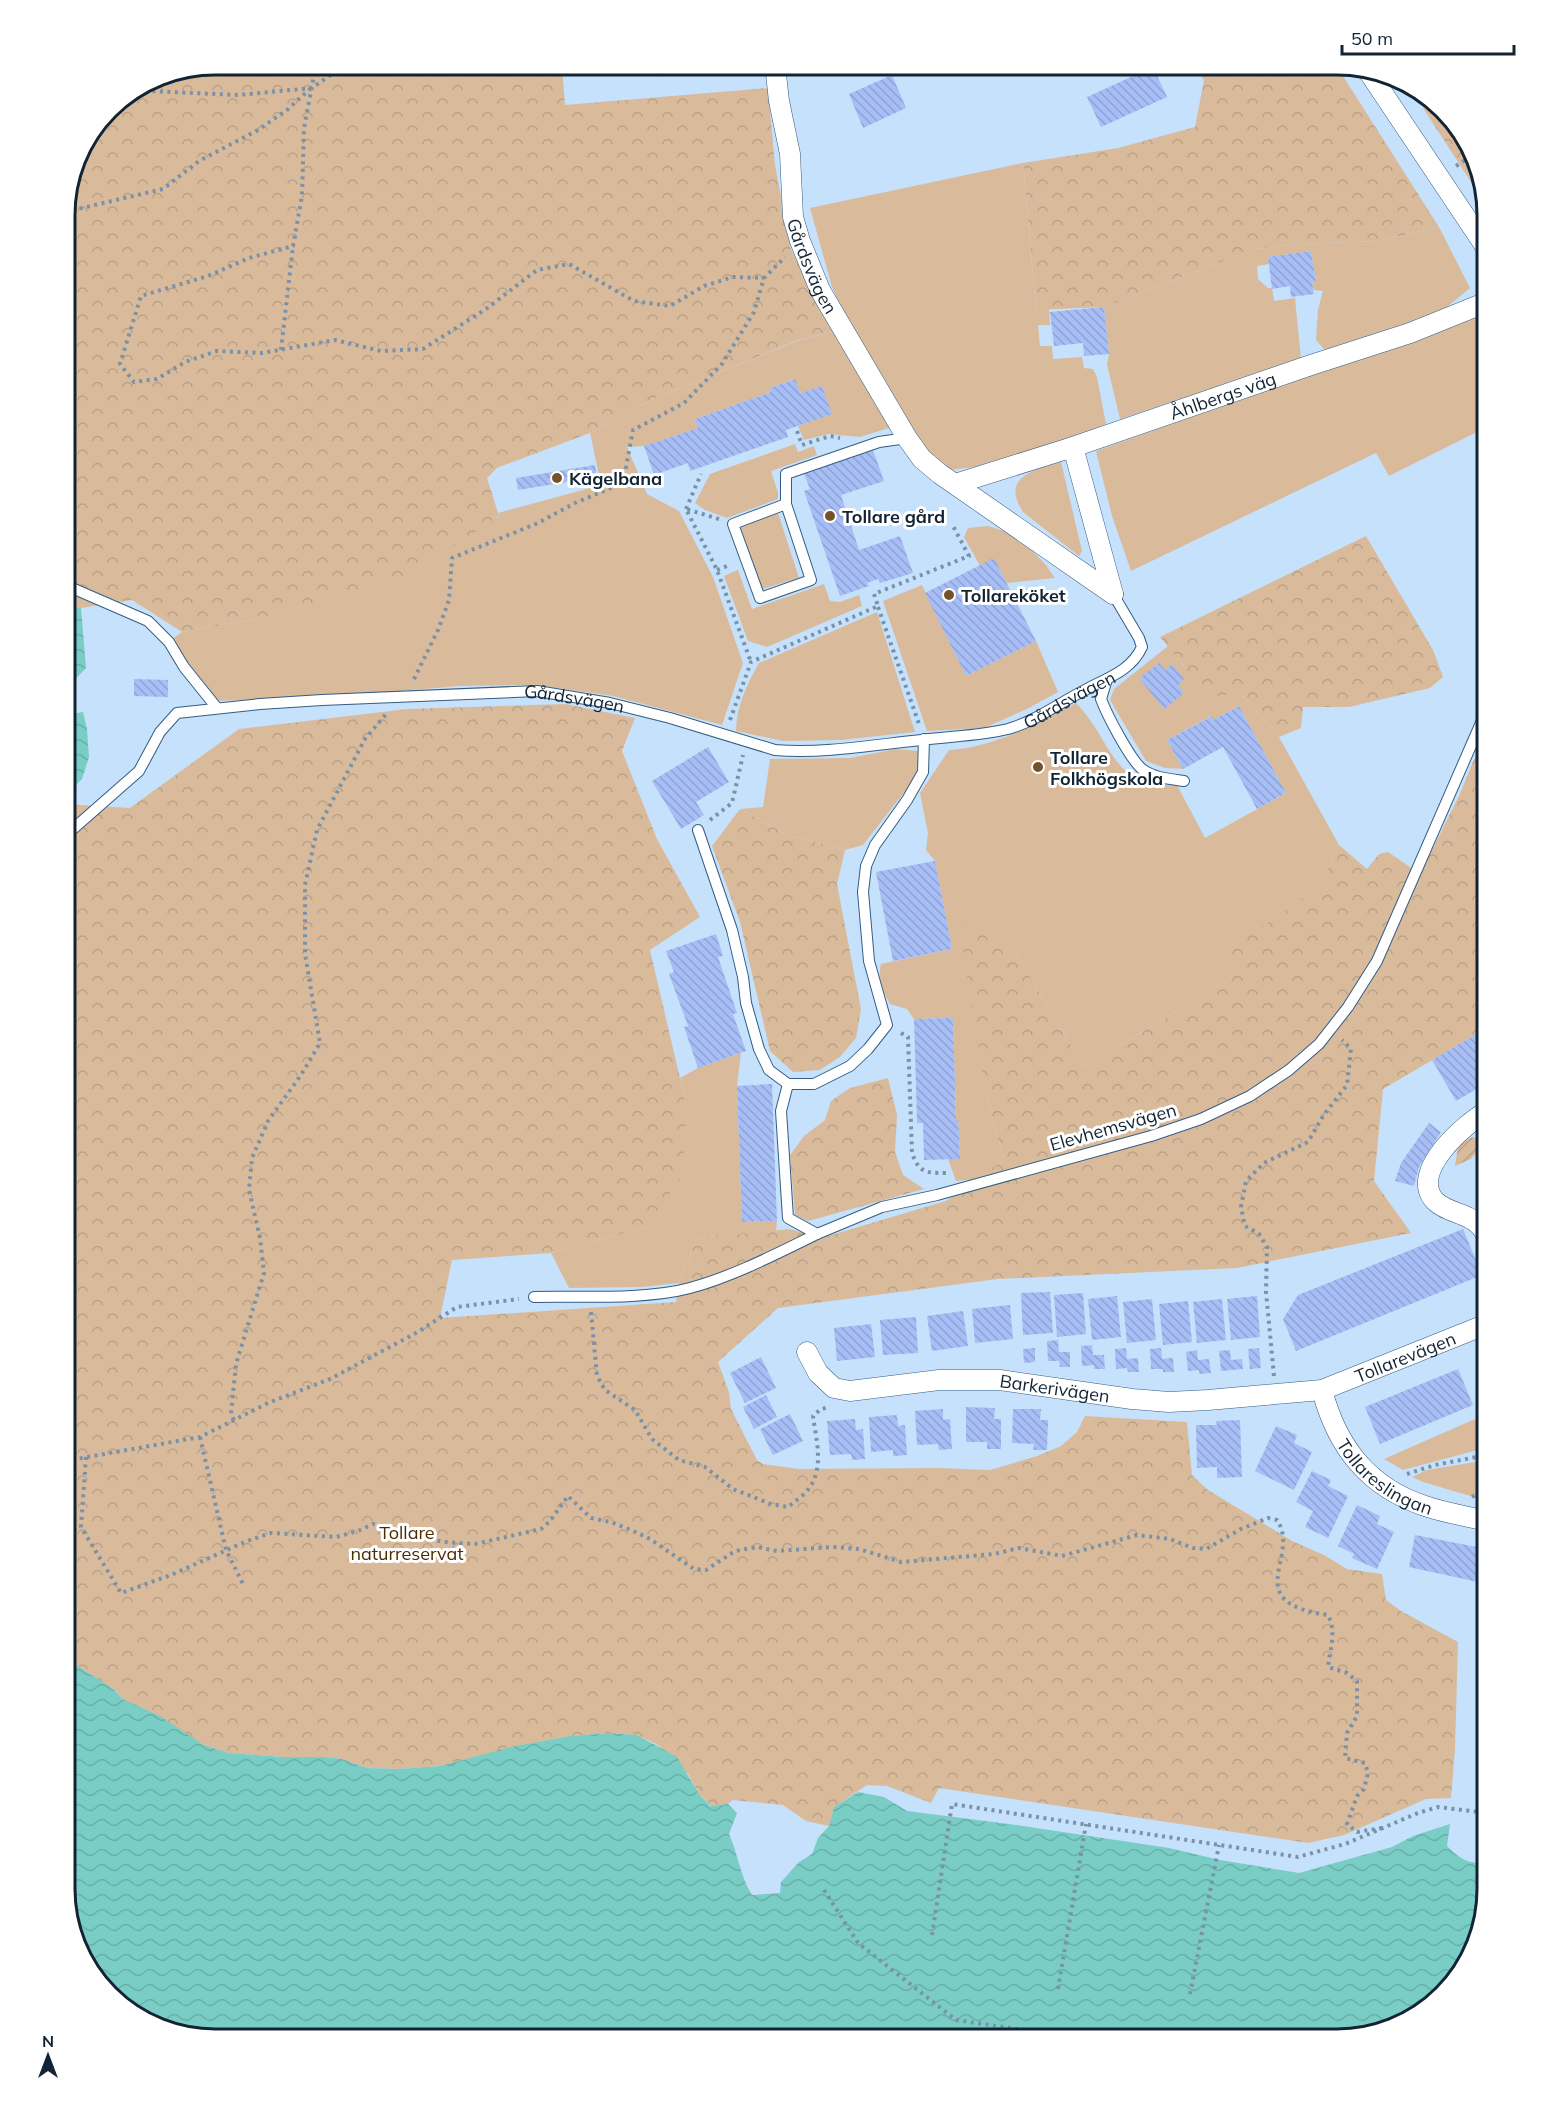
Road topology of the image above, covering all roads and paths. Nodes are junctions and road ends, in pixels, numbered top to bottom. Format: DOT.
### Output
graph roads {
  1 [pos="314,75"];
  2 [pos="330,75"];
  3 [pos="776,75"];
  4 [pos="1374,80"];
  5 [pos="312,88"];
  6 [pos="150,91"];
  7 [pos="1465,160"];
  8 [pos="1453,168"];
  9 [pos="75,210"];
  10 [pos="1477,233"];
  11 [pos="800,241"];
  12 [pos="292,246"];
  13 [pos="764,278"];
  14 [pos="1477,306"];
  15 [pos="280,350"];
  16 [pos="907,438"];
  17 [pos="1073,447"];
  18 [pos="701,474"];
  19 [pos="955,484"];
  20 [pos="786,504"];
  21 [pos="686,509"];
  22 [pos="733,524"];
  23 [pos="953,526"];
  24 [pos="75,589"];
  25 [pos="1113,594"];
  26 [pos="878,606"];
  27 [pos="751,662"];
  28 [pos="1107,679"];
  29 [pos="401,696"];
  30 [pos="217,708"];
  31 [pos="724,735"];
  32 [pos="1477,735"];
  33 [pos="924,739"];
  34 [pos="746,741"];
  35 [pos="1184,781"];
  36 [pos="75,827"];
  37 [pos="698,830"];
  38 [pos="886,1025"];
  39 [pos="1330,1029"];
  40 [pos="788,1084"];
  41 [pos="1477,1117"];
  42 [pos="949,1191"];
  43 [pos="1477,1223"];
  44 [pos="817,1234"];
  45 [pos="589,1296"];
  46 [pos="534,1297"];
  47 [pos="1477,1328"];
  48 [pos="807,1352"];
  49 [pos="1275,1383"];
  50 [pos="1322,1390"];
  51 [pos="833,1406"];
  52 [pos="234,1420"];
  53 [pos="200,1437"];
  54 [pos="86,1457"];
  55 [pos="1477,1457"];
  56 [pos="75,1459"];
  57 [pos="1405,1474"];
  58 [pos="1477,1518"];
  59 [pos="226,1550"];
  60 [pos="244,1586"];
  61 [pos="1477,1812"];
  62 [pos="1086,1824"];
  63 [pos="1383,1828"];
  64 [pos="1219,1845"];
  65 [pos="824,1890"];
  66 [pos="932,1935"];
  67 [pos="1058,1989"];
  68 [pos="1190,1994"];
  69 [pos="1017,2029"];
  1 -- 5 [label="path"];
  2 -- 5 [label="path"];
  3 -- 11 [label="street, Gårdsvägen"];
  4 -- 10 [label="street"];
  5 -- 6 [label="path"];
  5 -- 9 [label="path"];
  5 -- 12 [label="path"];
  7 -- 8 [label="path"];
  11 -- 13 [label="path"];
  11 -- 16 [label="street, Gårdsvägen"];
  12 -- 15 [label="path"];
  12 -- 15 [label="path"];
  13 -- 15 [label="path"];
  13 -- 29 [label="path"];
  14 -- 17 [label="street, Åhlbergs väg"];
  16 -- 19 [label="street, Gårdsvägen"];
  16 -- 20 [label="lane"];
  17 -- 19 [label="street, Åhlbergs väg"];
  17 -- 25 [label="street, Gårdsvägen"];
  18 -- 21 [label="path"];
  19 -- 25 [label="street, Gårdsvägen"];
  20 -- 22 [label="lane"];
  20 -- 22 [label="lane"];
  21 -- 22 [label="path"];
  21 -- 27 [label="path"];
  23 -- 26 [label="path"];
  24 -- 30 [label="lane"];
  25 -- 28 [label="lane, Gårdsvägen"];
  26 -- 27 [label="path"];
  26 -- 33 [label="path"];
  27 -- 31 [label="path"];
  28 -- 33 [label="lane, Gårdsvägen"];
  28 -- 35 [label="lane"];
  29 -- 30 [label="lane, Gårdsvägen"];
  29 -- 31 [label="lane, Gårdsvägen"];
  29 -- 52 [label="path"];
  30 -- 36 [label="lane, Gårdsvägen"];
  31 -- 34 [label="lane, Gårdsvägen"];
  32 -- 39 [label="lane, Elevhemsvägen"];
  33 -- 34 [label="lane, Gårdsvägen"];
  33 -- 38 [label="lane"];
  34 -- 37 [label="path"];
  37 -- 40 [label="lane"];
  38 -- 40 [label="lane"];
  38 -- 42 [label="path"];
  39 -- 42 [label="lane, Elevhemsvägen"];
  39 -- 49 [label="path"];
  40 -- 44 [label="lane"];
  41 -- 43 [label="street"];
  42 -- 44 [label="lane, Elevhemsvägen"];
  44 -- 45 [label="lane, Elevhemsvägen"];
  45 -- 46 [label="lane, Elevhemsvägen"];
  45 -- 51 [label="path"];
  46 -- 52 [label="path"];
  47 -- 50 [label="street, Tollarevägen"];
  48 -- 50 [label="street, Barkerivägen"];
  50 -- 58 [label="street, Tollareslingan"];
  52 -- 53 [label="path"];
  53 -- 54 [label="path"];
  53 -- 59 [label="path"];
  54 -- 56 [label="path"];
  54 -- 59 [label="path"];
  55 -- 57 [label="path"];
  59 -- 60 [label="path"];
  59 -- 63 [label="path"];
  61 -- 63 [label="path"];
  62 -- 64 [label="path"];
  62 -- 66 [label="path"];
  62 -- 67 [label="path"];
  63 -- 64 [label="path"];
  64 -- 68 [label="path"];
  65 -- 69 [label="path"];
}
